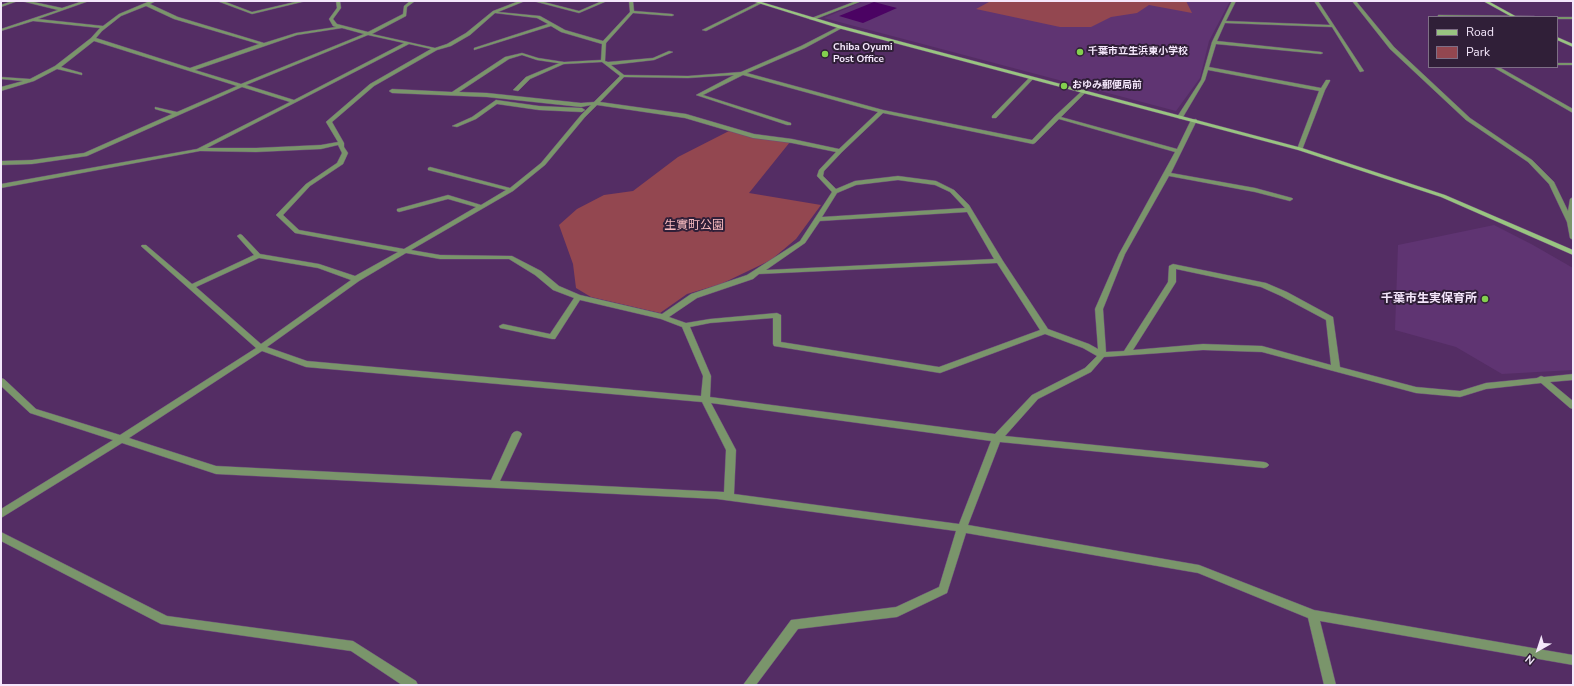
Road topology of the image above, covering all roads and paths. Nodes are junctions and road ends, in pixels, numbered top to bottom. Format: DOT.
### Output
graph roads {
  1 [pos="16,1"];
  2 [pos="23,1"];
  3 [pos="87,1"];
  4 [pos="154,1"];
  5 [pos="219,1"];
  6 [pos="304,1"];
  7 [pos="338,1"];
  8 [pos="413,1"];
  9 [pos="523,1"];
  10 [pos="535,1"];
  11 [pos="605,1"];
  12 [pos="630,1"];
  13 [pos="754,1"];
  14 [pos="860,1"];
  15 [pos="1234,1"];
  16 [pos="1316,1"];
  17 [pos="1354,1"];
  18 [pos="1485,1"];
  19 [pos="760,3"];
  20 [pos="146,4"];
  21 [pos="1,6"];
  22 [pos="62,9"];
  23 [pos="494,12"];
  24 [pos="632,12"];
  25 [pos="672,16"];
  26 [pos="1513,16"];
  27 [pos="811,18"];
  28 [pos="1558,18"];
  29 [pos="1573,18"];
  30 [pos="33,20"];
  31 [pos="1224,22"];
  32 [pos="550,25"];
  33 [pos="1333,26"];
  34 [pos="104,27"];
  35 [pos="341,27"];
  36 [pos="840,27"];
  37 [pos="1,30"];
  38 [pos="704,30"];
  39 [pos="368,34"];
  40 [pos="1558,38"];
  41 [pos="93,39"];
  42 [pos="1214,42"];
  43 [pos="408,43"];
  44 [pos="604,43"];
  45 [pos="264,44"];
  46 [pos="1573,46"];
  47 [pos="435,49"];
  48 [pos="476,49"];
  49 [pos="671,52"];
  50 [pos="1321,53"];
  51 [pos="604,62"];
  52 [pos="564,63"];
  53 [pos="1558,64"];
  54 [pos="1573,64"];
  55 [pos="57,67"];
  56 [pos="1206,68"];
  57 [pos="1497,68"];
  58 [pos="190,70"];
  59 [pos="1362,71"];
  60 [pos="742,73"];
  61 [pos="80,74"];
  62 [pos="623,76"];
  63 [pos="1,78"];
  64 [pos="1032,78"];
  65 [pos="32,80"];
  66 [pos="1328,81"];
  67 [pos="243,85"];
  68 [pos="1,89"];
  69 [pos="516,90"];
  70 [pos="1322,90"];
  71 [pos="392,91"];
  72 [pos="1084,91"];
  73 [pos="454,93"];
  74 [pos="293,101"];
  75 [pos="592,107"];
  76 [pos="157,108"];
  77 [pos="882,111"];
  78 [pos="1573,111"];
  79 [pos="177,114"];
  80 [pos="994,117"];
  81 [pos="1057,117"];
  82 [pos="1180,117"];
  83 [pos="1194,120"];
  84 [pos="789,124"];
  85 [pos="455,126"];
  86 [pos="341,143"];
  87 [pos="1300,149"];
  88 [pos="199,150"];
  89 [pos="840,151"];
  90 [pos="1179,151"];
  91 [pos="1,163"];
  92 [pos="430,169"];
  93 [pos="1168,174"];
  94 [pos="1,186"];
  95 [pos="511,190"];
  96 [pos="835,192"];
  97 [pos="1290,199"];
  98 [pos="1573,199"];
  99 [pos="482,207"];
  100 [pos="399,210"];
  101 [pos="969,210"];
  102 [pos="818,219"];
  103 [pos="1570,222"];
  104 [pos="240,236"];
  105 [pos="1573,238"];
  106 [pos="144,246"];
  107 [pos="406,251"];
  108 [pos="1573,253"];
  109 [pos="258,256"];
  110 [pos="999,262"];
  111 [pos="758,272"];
  112 [pos="356,279"];
  113 [pos="191,286"];
  114 [pos="578,297"];
  115 [pos="663,317"];
  116 [pos="503,326"];
  117 [pos="685,326"];
  118 [pos="1045,331"];
  119 [pos="261,348"];
  120 [pos="1126,354"];
  121 [pos="1102,355"];
  122 [pos="1336,369"];
  123 [pos="1573,377"];
  124 [pos="1541,380"];
  125 [pos="1,381"];
  126 [pos="706,399"];
  127 [pos="1573,406"];
  128 [pos="517,434"];
  129 [pos="997,438"];
  130 [pos="120,440"];
  131 [pos="1264,465"];
  132 [pos="494,484"];
  133 [pos="729,497"];
  134 [pos="1,514"];
  135 [pos="962,528"];
  136 [pos="1,536"];
  137 [pos="1313,615"];
  138 [pos="1573,660"];
  139 [pos="412,685"];
  140 [pos="749,685"];
  141 [pos="1330,685"];
  1 -- 21 [label="street"];
  2 -- 22 [label="street"];
  3 -- 22 [label="street"];
  4 -- 20 [label="street"];
  5 -- 6 [label="street"];
  7 -- 35 [label="street"];
  8 -- 39 [label="street"];
  9 -- 23 [label="street"];
  10 -- 11 [label="street"];
  12 -- 24 [label="street"];
  13 -- 19 [label="street"];
  14 -- 27 [label="street"];
  15 -- 31 [label="street"];
  16 -- 33 [label="street"];
  17 -- 103 [label="street"];
  18 -- 26 [label="street"];
  19 -- 27 [label="street"];
  19 -- 38 [label="street"];
  20 -- 34 [label="street"];
  20 -- 45 [label="street"];
  22 -- 30 [label="street"];
  23 -- 32 [label="street"];
  23 -- 47 [label="street"];
  24 -- 25 [label="street"];
  24 -- 44 [label="street"];
  27 -- 36 [label="street"];
  28 -- 29 [label="street"];
  30 -- 34 [label="street"];
  30 -- 37 [label="street"];
  31 -- 33 [label="street"];
  31 -- 42 [label="street"];
  32 -- 44 [label="street"];
  32 -- 48 [label="street"];
  33 -- 59 [label="street"];
  34 -- 41 [label="street"];
  35 -- 39 [label="street"];
  35 -- 45 [label="street"];
  36 -- 60 [label="street"];
  36 -- 64 [label="street"];
  39 -- 43 [label="street"];
  39 -- 67 [label="street"];
  40 -- 46 [label="street"];
  41 -- 55 [label="street"];
  41 -- 58 [label="street"];
  42 -- 50 [label="street"];
  42 -- 56 [label="street"];
  43 -- 47 [label="street"];
  43 -- 74 [label="street"];
  44 -- 51 [label="street"];
  45 -- 58 [label="street"];
  47 -- 86 [label="street"];
  49 -- 51 [label="street"];
  51 -- 52 [label="street"];
  51 -- 62 [label="street"];
  52 -- 69 [label="street"];
  52 -- 73 [label="street"];
  53 -- 54 [label="street"];
  55 -- 61 [label="street"];
  55 -- 65 [label="street"];
  56 -- 70 [label="street"];
  56 -- 82 [label="street"];
  57 -- 78 [label="street"];
  58 -- 67 [label="street"];
  60 -- 62 [label="street"];
  60 -- 77 [label="street"];
  60 -- 84 [label="street"];
  62 -- 75 [label="street"];
  63 -- 65 [label="street"];
  64 -- 72 [label="street"];
  64 -- 80 [label="street"];
  65 -- 68 [label="street"];
  66 -- 70 [label="street"];
  67 -- 74 [label="street"];
  67 -- 79 [label="street"];
  70 -- 87 [label="street"];
  71 -- 73 [label="street"];
  72 -- 81 [label="street"];
  72 -- 82 [label="street"];
  73 -- 75 [label="street"];
  74 -- 88 [label="street"];
  75 -- 85 [label="street"];
  75 -- 89 [label="street"];
  75 -- 95 [label="street"];
  76 -- 79 [label="street"];
  77 -- 81 [label="street"];
  77 -- 89 [label="street"];
  79 -- 91 [label="street"];
  81 -- 90 [label="street"];
  82 -- 83 [label="street"];
  83 -- 87 [label="street"];
  83 -- 90 [label="street"];
  86 -- 88 [label="street"];
  86 -- 107 [label="street"];
  87 -- 108 [label="street"];
  88 -- 94 [label="street"];
  89 -- 96 [label="street"];
  90 -- 93 [label="street"];
  92 -- 95 [label="street"];
  93 -- 97 [label="street"];
  93 -- 121 [label="street"];
  95 -- 99 [label="street"];
  96 -- 101 [label="street"];
  96 -- 102 [label="street"];
  98 -- 103 [label="street"];
  99 -- 100 [label="street"];
  99 -- 107 [label="street"];
  101 -- 102 [label="street"];
  101 -- 110 [label="street"];
  102 -- 111 [label="street"];
  103 -- 105 [label="street"];
  104 -- 109 [label="street"];
  106 -- 113 [label="street"];
  107 -- 112 [label="street"];
  107 -- 114 [label="street"];
  109 -- 112 [label="street"];
  109 -- 113 [label="street"];
  110 -- 111 [label="street"];
  110 -- 118 [label="street"];
  111 -- 115 [label="street"];
  112 -- 119 [label="street"];
  113 -- 119 [label="street"];
  114 -- 115 [label="street"];
  114 -- 116 [label="street"];
  115 -- 117 [label="street"];
  117 -- 118 [label="street"];
  117 -- 126 [label="street"];
  118 -- 121 [label="street"];
  119 -- 126 [label="street"];
  119 -- 130 [label="street"];
  120 -- 121 [label="street"];
  120 -- 122 [label="street"];
  120 -- 122 [label="street"];
  121 -- 129 [label="street"];
  122 -- 124 [label="street"];
  123 -- 124 [label="street"];
  124 -- 127 [label="street"];
  125 -- 130 [label="street"];
  126 -- 129 [label="street"];
  126 -- 133 [label="street"];
  128 -- 132 [label="street"];
  129 -- 131 [label="street"];
  129 -- 135 [label="street"];
  130 -- 132 [label="street"];
  130 -- 134 [label="street"];
  132 -- 133 [label="street"];
  133 -- 135 [label="street"];
  135 -- 137 [label="street"];
  135 -- 140 [label="street"];
  136 -- 139 [label="street"];
  137 -- 138 [label="street"];
  137 -- 141 [label="street"];
}
